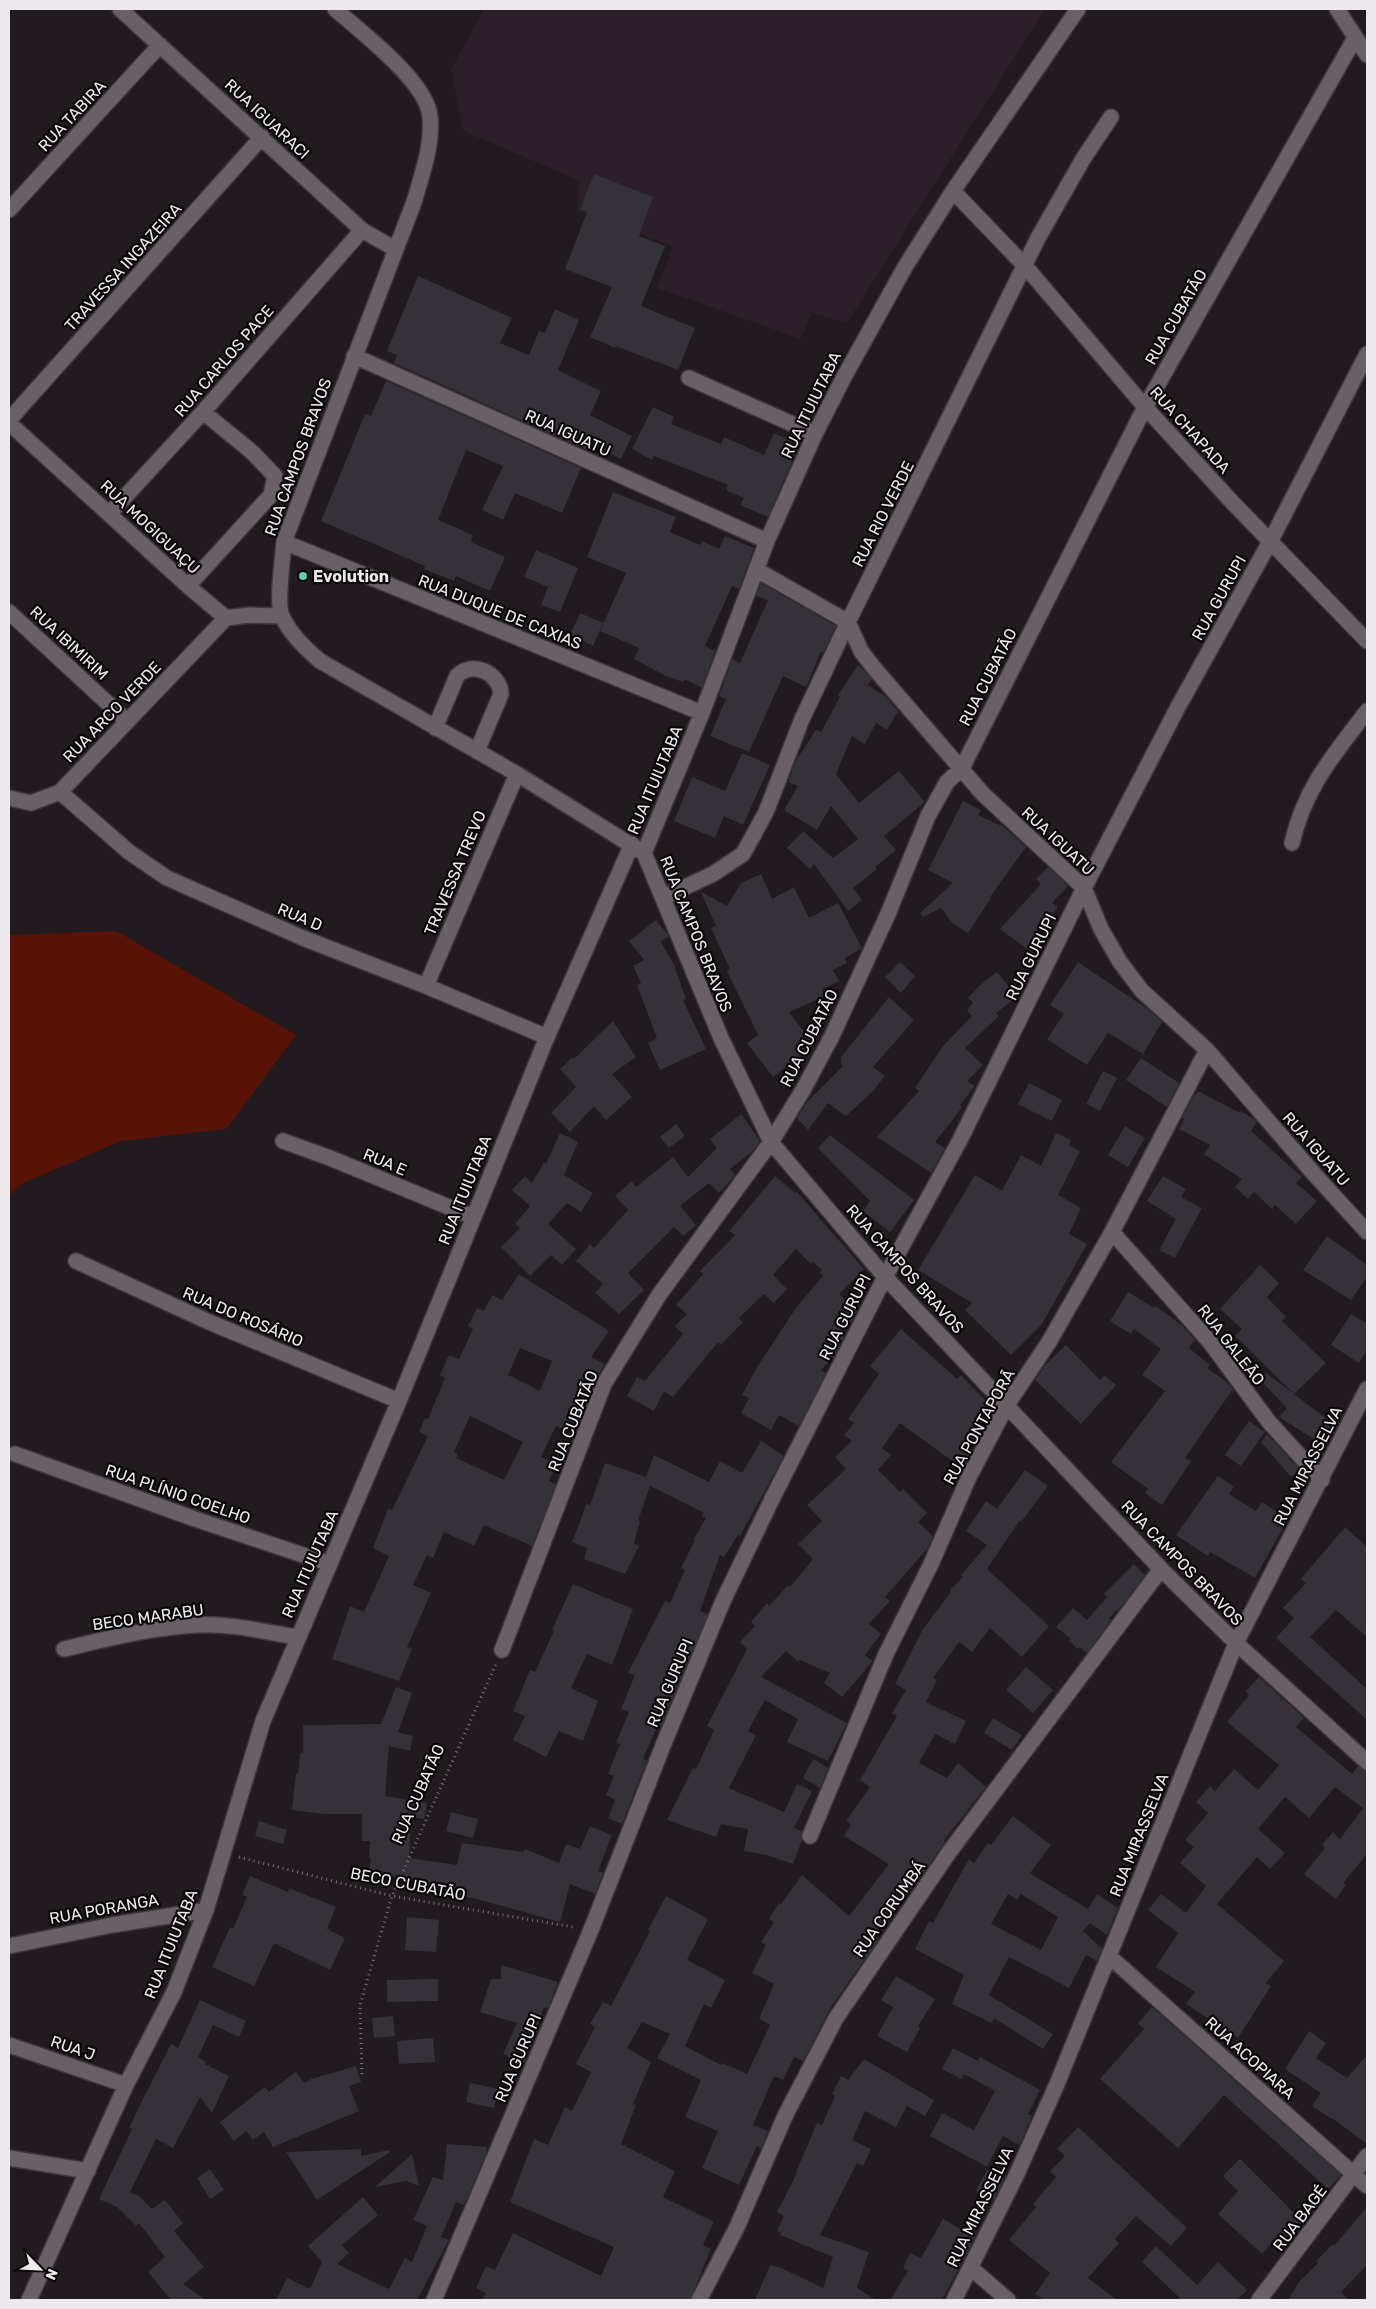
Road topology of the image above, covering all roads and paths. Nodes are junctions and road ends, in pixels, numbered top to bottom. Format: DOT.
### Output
graph roads {
  1 [pos="120,9"];
  2 [pos="335,9"];
  3 [pos="1078,9"];
  4 [pos="1337,9"];
  5 [pos="1355,38"];
  6 [pos="160,45"];
  7 [pos="1367,55"];
  8 [pos="1111,117"];
  9 [pos="262,137"];
  10 [pos="953,192"];
  11 [pos="9,210"];
  12 [pos="362,230"];
  13 [pos="395,249"];
  14 [pos="1026,267"];
  15 [pos="1367,354"];
  16 [pos="354,356"];
  17 [pos="689,378"];
  18 [pos="1145,407"];
  19 [pos="203,412"];
  20 [pos="9,422"];
  21 [pos="815,434"];
  22 [pos="110,513"];
  23 [pos="1271,540"];
  24 [pos="767,541"];
  25 [pos="284,542"];
  26 [pos="757,570"];
  27 [pos="188,586"];
  28 [pos="9,612"];
  29 [pos="282,616"];
  30 [pos="226,618"];
  31 [pos="848,622"];
  32 [pos="1367,641"];
  33 [pos="1367,711"];
  34 [pos="702,713"];
  35 [pos="127,721"];
  36 [pos="435,728"];
  37 [pos="476,751"];
  38 [pos="962,768"];
  39 [pos="517,774"];
  40 [pos="60,792"];
  41 [pos="9,798"];
  42 [pos="1292,843"];
  43 [pos="638,848"];
  44 [pos="1084,888"];
  45 [pos="664,897"];
  46 [pos="426,986"];
  47 [pos="547,1037"];
  48 [pos="1207,1050"];
  49 [pos="283,1141"];
  50 [pos="771,1142"];
  51 [pos="473,1217"];
  52 [pos="1112,1232"];
  53 [pos="1367,1232"];
  54 [pos="76,1261"];
  55 [pos="885,1277"];
  56 [pos="1367,1389"];
  57 [pos="399,1401"];
  58 [pos="1008,1405"];
  59 [pos="15,1454"];
  60 [pos="1322,1480"];
  61 [pos="330,1564"];
  62 [pos="1161,1569"];
  63 [pos="297,1636"];
  64 [pos="1236,1643"];
  65 [pos="64,1649"];
  66 [pos="502,1650"];
  67 [pos="1367,1762"];
  68 [pos="810,1836"];
  69 [pos="222,1852"];
  70 [pos="392,1896"];
  71 [pos="206,1910"];
  72 [pos="591,1930"];
  73 [pos="9,1946"];
  74 [pos="1109,1956"];
  75 [pos="9,2044"];
  76 [pos="362,2074"];
  77 [pos="126,2085"];
  78 [pos="1367,2156"];
  79 [pos="9,2158"];
  80 [pos="88,2171"];
  81 [pos="1355,2175"];
  82 [pos="1367,2186"];
  83 [pos="971,2268"];
  84 [pos="29,2300"];
  85 [pos="434,2300"];
  86 [pos="699,2300"];
  87 [pos="954,2300"];
  88 [pos="1008,2300"];
  89 [pos="1259,2300"];
  1 -- 6 [label="street, RUA IGUARACI"];
  2 -- 13 [label="street, RUA CAMPOS BRAVOS"];
  3 -- 10 [label="street, RUA ITUIUTABA"];
  4 -- 5 [label="street"];
  5 -- 7 [label="street"];
  5 -- 18 [label="street, RUA CUBATÃO"];
  6 -- 9 [label="street, RUA IGUARACI"];
  6 -- 11 [label="street, RUA TABIRA"];
  8 -- 14 [label="street, RUA RIO VERDE"];
  9 -- 12 [label="street, RUA IGUARACI"];
  9 -- 20 [label="street, TRAVESSA INGAZEIRA"];
  10 -- 14 [label="street, RUA CHAPADA"];
  10 -- 21 [label="street, RUA ITUIUTABA"];
  12 -- 13 [label="street, RUA IGUARACI"];
  12 -- 19 [label="street, RUA CARLOS PACE"];
  13 -- 16 [label="street, RUA CAMPOS BRAVOS"];
  14 -- 18 [label="street, RUA CHAPADA"];
  14 -- 31 [label="street, RUA RIO VERDE"];
  15 -- 23 [label="street, RUA GURUPI"];
  16 -- 24 [label="street, RUA IGUATU"];
  16 -- 25 [label="street, RUA CAMPOS BRAVOS"];
  17 -- 21 [label="street"];
  18 -- 23 [label="street, RUA CHAPADA"];
  18 -- 38 [label="street, RUA CUBATÃO"];
  19 -- 22 [label="street, RUA CARLOS PACE"];
  19 -- 27 [label="street"];
  20 -- 22 [label="street, RUA MOGIGUAÇU"];
  21 -- 24 [label="street, RUA ITUIUTABA"];
  22 -- 27 [label="street, RUA MOGIGUAÇU"];
  23 -- 32 [label="street, RUA CHAPADA"];
  23 -- 44 [label="street, RUA GURUPI"];
  24 -- 26 [label="street, RUA ITUIUTABA"];
  25 -- 29 [label="street, RUA CAMPOS BRAVOS"];
  25 -- 34 [label="street, RUA DUQUE DE CAXIAS"];
  26 -- 31 [label="street"];
  26 -- 34 [label="street, RUA ITUIUTABA"];
  27 -- 30 [label="street, RUA MOGIGUAÇU"];
  28 -- 35 [label="street, RUA IBIMIRIM"];
  29 -- 30 [label="street"];
  29 -- 36 [label="street"];
  30 -- 35 [label="street, RUA ARCO VERDE"];
  31 -- 38 [label="street, RUA IGUATU"];
  31 -- 45 [label="street, RUA RIO VERDE"];
  33 -- 42 [label="street"];
  34 -- 43 [label="street, RUA ITUIUTABA"];
  35 -- 40 [label="street, RUA ARCO VERDE"];
  36 -- 37 [label="street"];
  36 -- 37 [label="street"];
  37 -- 39 [label="street"];
  38 -- 44 [label="street, RUA IGUATU"];
  38 -- 50 [label="street, RUA CUBATÃO"];
  39 -- 43 [label="street"];
  39 -- 46 [label="street, TRAVESSA TREVO"];
  40 -- 41 [label="street, RUA ARCO VERDE"];
  40 -- 46 [label="street, RUA D"];
  43 -- 45 [label="street, RUA CAMPOS BRAVOS"];
  43 -- 47 [label="street, RUA ITUIUTABA"];
  44 -- 48 [label="street, RUA IGUATU"];
  44 -- 55 [label="street, RUA GURUPI"];
  45 -- 50 [label="street, RUA CAMPOS BRAVOS"];
  46 -- 47 [label="street, RUA D"];
  47 -- 51 [label="street, RUA ITUIUTABA"];
  48 -- 52 [label="street, RUA PONTAPORÃ"];
  48 -- 53 [label="street, RUA IGUATU"];
  49 -- 51 [label="street, RUA E"];
  50 -- 55 [label="street, RUA CAMPOS BRAVOS"];
  50 -- 66 [label="street, RUA CUBATÃO"];
  51 -- 57 [label="street, RUA ITUIUTABA"];
  52 -- 58 [label="street, RUA PONTAPORÃ"];
  52 -- 60 [label="street, RUA GALEÃO"];
  54 -- 57 [label="street, RUA DO ROSÁRIO"];
  55 -- 58 [label="street, RUA CAMPOS BRAVOS"];
  55 -- 72 [label="street, RUA GURUPI"];
  56 -- 60 [label="street, RUA MIRASSELVA"];
  57 -- 61 [label="street, RUA ITUIUTABA"];
  58 -- 62 [label="street, RUA CAMPOS BRAVOS"];
  58 -- 68 [label="street, RUA PONTAPORÃ"];
  59 -- 61 [label="street, RUA PLÍNIO COELHO"];
  60 -- 64 [label="street, RUA MIRASSELVA"];
  61 -- 63 [label="street, RUA ITUIUTABA"];
  62 -- 64 [label="street, RUA CAMPOS BRAVOS"];
  62 -- 86 [label="street, RUA CORUMBÁ"];
  63 -- 65 [label="street, BECO MARABU"];
  63 -- 69 [label="street, RUA ITUIUTABA"];
  64 -- 67 [label="street, RUA CAMPOS BRAVOS"];
  64 -- 74 [label="street, RUA MIRASSELVA"];
  66 -- 70 [label="path, RUA CUBATÃO"];
  69 -- 70 [label="path, BECO CUBATÃO"];
  69 -- 71 [label="street, RUA ITUIUTABA"];
  70 -- 72 [label="path, BECO CUBATÃO"];
  70 -- 76 [label="path, RUA CUBATÃO"];
  71 -- 73 [label="street, RUA PORANGA"];
  71 -- 77 [label="street, RUA ITUIUTABA"];
  72 -- 85 [label="street, RUA GURUPI"];
  74 -- 81 [label="street, RUA ACOPIARA"];
  74 -- 83 [label="street, RUA MIRASSELVA"];
  75 -- 77 [label="street, RUA J"];
  77 -- 80 [label="street, RUA ITUIUTABA"];
  78 -- 81 [label="street, RUA BAGÉ"];
  79 -- 80 [label="street"];
  80 -- 84 [label="street, RUA ITUIUTABA"];
  81 -- 82 [label="street, RUA ACOPIARA"];
  81 -- 89 [label="street, RUA BAGÉ"];
  83 -- 87 [label="street, RUA MIRASSELVA"];
  83 -- 88 [label="street"];
}
